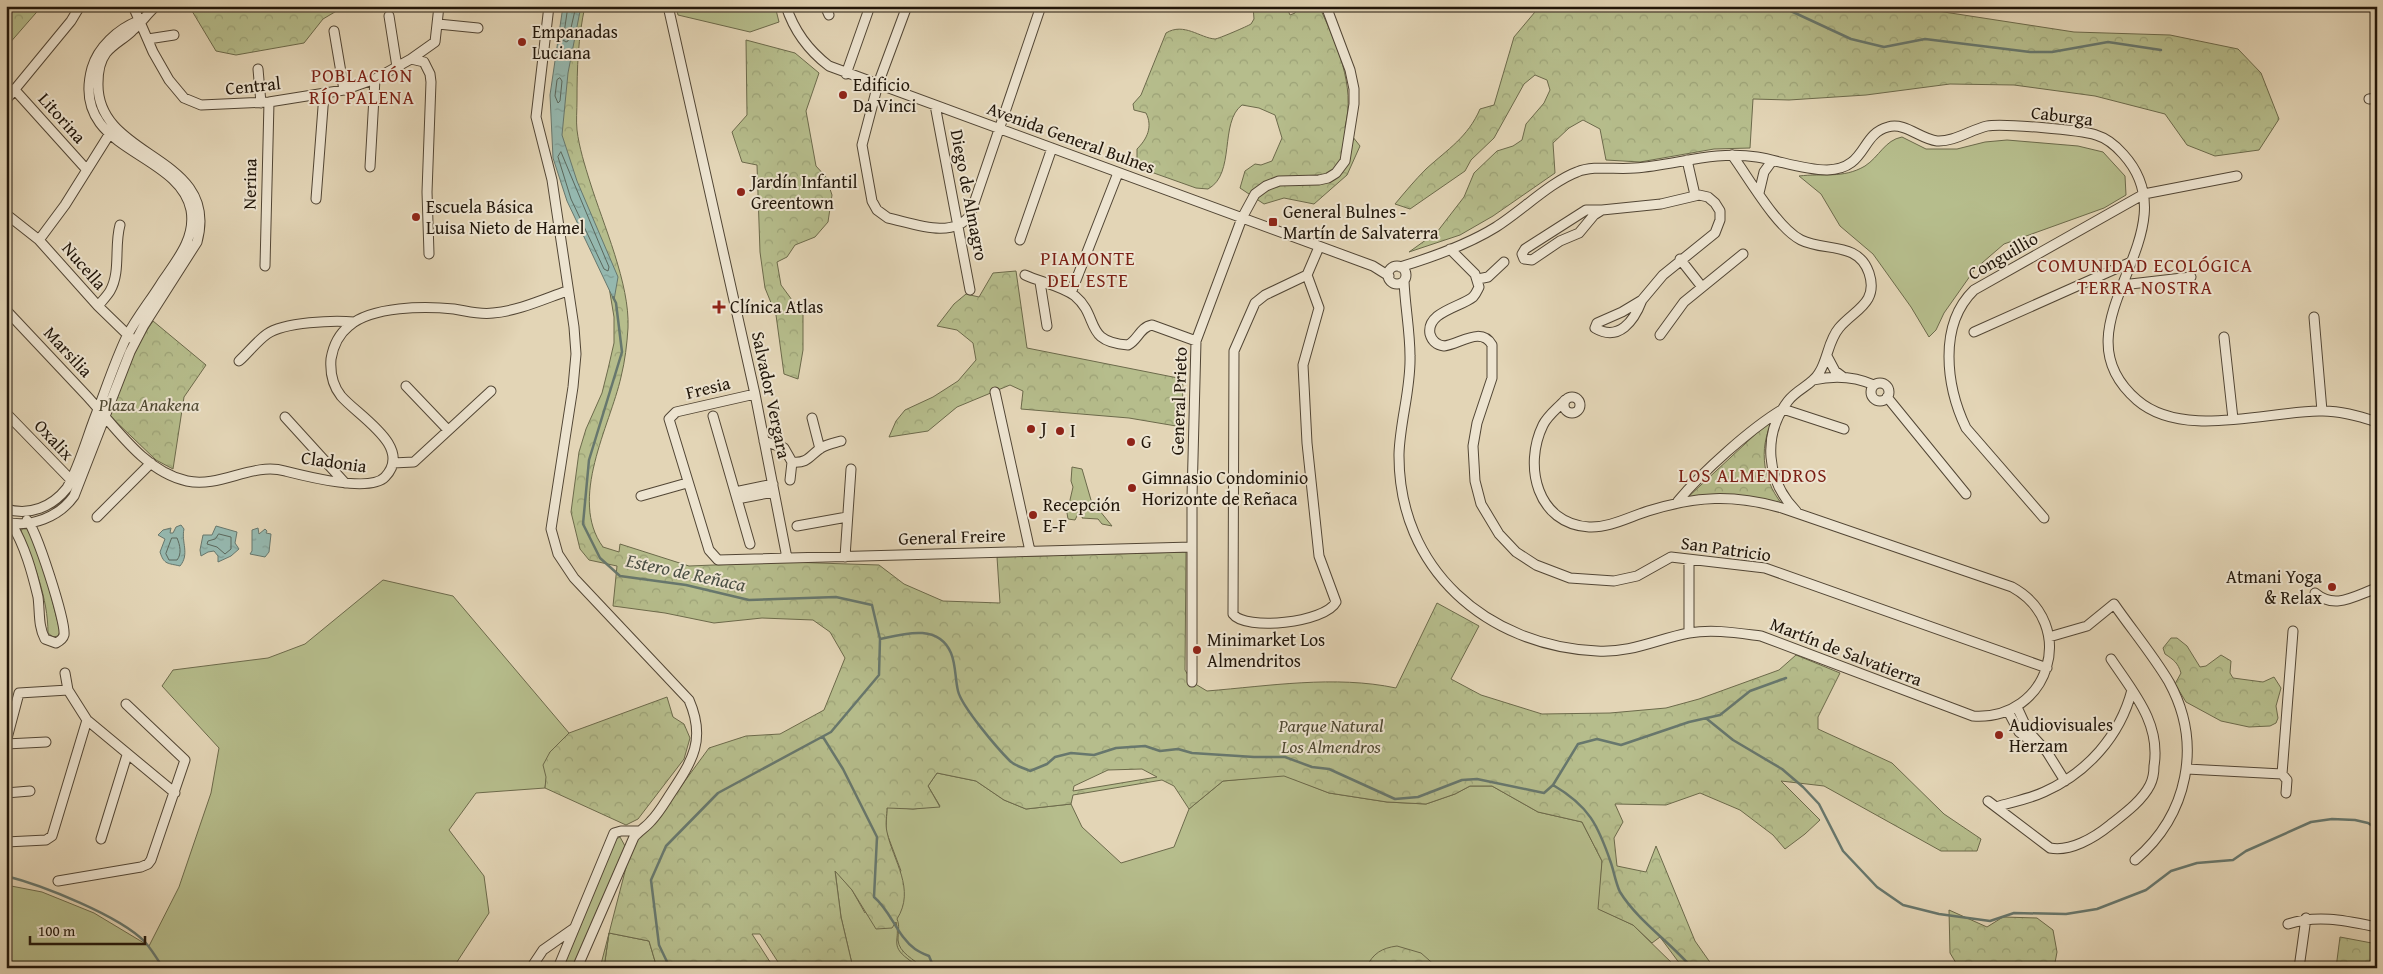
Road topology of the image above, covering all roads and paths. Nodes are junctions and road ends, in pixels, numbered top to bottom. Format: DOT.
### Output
graph roads {
  1 [pos="80,6"];
  2 [pos="133,6"];
  3 [pos="156,6"];
  4 [pos="438,6"];
  5 [pos="549,6"];
  6 [pos="668,6"];
  7 [pos="786,6"];
  8 [pos="870,6"];
  9 [pos="907,6"];
  10 [pos="1041,6"];
  11 [pos="1326,6"];
  12 [pos="389,16"];
  13 [pos="141,20"];
  14 [pos="438,24"];
  15 [pos="478,28"];
  16 [pos="334,31"];
  17 [pos="174,35"];
  18 [pos="148,39"];
  19 [pos="411,59"];
  20 [pos="397,66"];
  21 [pos="258,69"];
  22 [pos="846,74"];
  23 [pos="375,79"];
  24 [pos="878,84"];
  25 [pos="14,89"];
  26 [pos="344,90"];
  27 [pos="324,94"];
  28 [pos="6,100"];
  29 [pos="265,103"];
  30 [pos="935,105"];
  31 [pos="999,129"];
  32 [pos="112,130"];
  33 [pos="1052,148"];
  34 [pos="1732,155"];
  35 [pos="1687,160"];
  36 [pos="1772,161"];
  37 [pos="370,167"];
  38 [pos="87,170"];
  39 [pos="1118,173"];
  40 [pos="2237,176"];
  41 [pos="1760,193"];
  42 [pos="2144,194"];
  43 [pos="1695,195"];
  44 [pos="316,199"];
  45 [pos="1602,210"];
  46 [pos="6,214"];
  47 [pos="1242,218"];
  48 [pos="120,225"];
  49 [pos="957,226"];
  50 [pos="40,240"];
  51 [pos="1020,240"];
  52 [pos="1319,247"];
  53 [pos="1450,249"];
  54 [pos="429,254"];
  55 [pos="1743,254"];
  56 [pos="1431,257"];
  57 [pos="1680,259"];
  58 [pos="1504,262"];
  59 [pos="2131,262"];
  60 [pos="265,266"];
  61 [pos="1394,273"];
  62 [pos="1025,275"];
  63 [pos="1307,275"];
  64 [pos="2191,277"];
  65 [pos="1405,278"];
  66 [pos="1478,279"];
  67 [pos="1040,282"];
  68 [pos="2122,285"];
  69 [pos="1702,286"];
  70 [pos="970,290"];
  71 [pos="567,291"];
  72 [pos="1071,294"];
  73 [pos="1642,300"];
  74 [pos="98,306"];
  75 [pos="1405,309"];
  76 [pos="6,310"];
  77 [pos="2314,317"];
  78 [pos="354,322"];
  79 [pos="1047,326"];
  80 [pos="1974,332"];
  81 [pos="1660,335"];
  82 [pos="127,336"];
  83 [pos="2224,337"];
  84 [pos="136,341"];
  85 [pos="1196,341"];
  86 [pos="1827,356"];
  87 [pos="239,361"];
  88 [pos="1843,377"];
  89 [pos="1813,380"];
  90 [pos="406,386"];
  91 [pos="490,391"];
  92 [pos="995,392"];
  93 [pos="755,394"];
  94 [pos="1565,400"];
  95 [pos="98,408"];
  96 [pos="1784,408"];
  97 [pos="2322,410"];
  98 [pos="6,413"];
  99 [pos="1572,413"];
  100 [pos="1551,415"];
  101 [pos="105,416"];
  102 [pos="713,416"];
  103 [pos="285,417"];
  104 [pos="812,418"];
  105 [pos="2233,418"];
  106 [pos="2377,422"];
  107 [pos="1844,429"];
  108 [pos="448,430"];
  109 [pos="841,440"];
  110 [pos="764,441"];
  111 [pos="820,449"];
  112 [pos="792,462"];
  113 [pos="151,463"];
  114 [pos="393,463"];
  115 [pos="851,469"];
  116 [pos="790,480"];
  117 [pos="71,481"];
  118 [pos="344,482"];
  119 [pos="687,483"];
  120 [pos="79,487"];
  121 [pos="773,488"];
  122 [pos="1966,494"];
  123 [pos="641,496"];
  124 [pos="736,496"];
  125 [pos="1678,501"];
  126 [pos="6,510"];
  127 [pos="19,512"];
  128 [pos="1798,513"];
  129 [pos="96,517"];
  130 [pos="847,517"];
  131 [pos="2044,518"];
  132 [pos="30,522"];
  133 [pos="9,523"];
  134 [pos="797,526"];
  135 [pos="750,544"];
  136 [pos="40,548"];
  137 [pos="1192,548"];
  138 [pos="24,550"];
  139 [pos="1030,551"];
  140 [pos="845,557"];
  141 [pos="787,558"];
  142 [pos="1689,560"];
  143 [pos="2377,588"];
  144 [pos="2314,593"];
  145 [pos="2293,631"];
  146 [pos="1688,633"];
  147 [pos="2049,636"];
  148 [pos="2112,659"];
  149 [pos="2047,668"];
  150 [pos="64,673"];
  151 [pos="1192,682"];
  152 [pos="68,690"];
  153 [pos="2132,690"];
  154 [pos="126,704"];
  155 [pos="2012,709"];
  156 [pos="87,720"];
  157 [pos="46,742"];
  158 [pos="6,743"];
  159 [pos="127,755"];
  160 [pos="2188,770"];
  161 [pos="2282,774"];
  162 [pos="2064,779"];
  163 [pos="30,791"];
  164 [pos="6,793"];
  165 [pos="175,793"];
  166 [pos="2286,793"];
  167 [pos="1988,801"];
  168 [pos="1996,807"];
  169 [pos="621,830"];
  170 [pos="640,831"];
  171 [pos="101,839"];
  172 [pos="6,842"];
  173 [pos="630,847"];
  174 [pos="2135,860"];
  175 [pos="58,881"];
  176 [pos="2306,918"];
  177 [pos="2288,924"];
  178 [pos="2377,927"];
  179 [pos="573,929"];
  180 [pos="553,942"];
  181 [pos="562,957"];
  182 [pos="534,965"];
  183 [pos="558,968"];
  184 [pos="577,968"];
  185 [pos="2298,968"];
  1 -- 25 [label="street, Litorina"];
  2 -- 13 [label="street, Central"];
  3 -- 13 [label="street"];
  4 -- 14 [label="street, Central"];
  5 -- 71 [label="street"];
  6 -- 93 [label="street, Salvador Vergara"];
  7 -- 22 [label="street, Avenida General Bulnes"];
  8 -- 22 [label="street"];
  9 -- 24 [label="street"];
  10 -- 31 [label="street"];
  11 -- 47 [label="street, General Prieto"];
  12 -- 20 [label="street"];
  13 -- 18 [label="street, Central"];
  13 -- 32 [label="street"];
  14 -- 15 [label="street"];
  14 -- 19 [label="street, Central"];
  16 -- 26 [label="street"];
  17 -- 18 [label="street"];
  18 -- 29 [label="street, Central"];
  19 -- 20 [label="street, Central"];
  19 -- 54 [label="street"];
  20 -- 23 [label="street, Central"];
  21 -- 29 [label="street, Nerina"];
  22 -- 24 [label="street, Avenida General Bulnes"];
  23 -- 26 [label="street, Central"];
  23 -- 37 [label="street"];
  24 -- 30 [label="street, Avenida General Bulnes"];
  24 -- 49 [label="street"];
  25 -- 28 [label="street, Litorina"];
  25 -- 38 [label="street, Litorina"];
  26 -- 27 [label="street, Central"];
  27 -- 29 [label="street, Central"];
  27 -- 44 [label="street"];
  29 -- 60 [label="street, Nerina"];
  30 -- 31 [label="street, Avenida General Bulnes"];
  30 -- 49 [label="street, Diego de Almagro"];
  31 -- 33 [label="street, Avenida General Bulnes"];
  31 -- 49 [label="street"];
  32 -- 38 [label="street, Litorina"];
  32 -- 82 [label="street"];
  32 -- 84 [label="street"];
  33 -- 39 [label="street, Avenida General Bulnes"];
  33 -- 51 [label="street"];
  34 -- 35 [label="street, Avenida General Bulnes"];
  34 -- 36 [label="street, Avenida General Bulnes"];
  34 -- 41 [label="street"];
  35 -- 43 [label="street"];
  35 -- 53 [label="street, Avenida General Bulnes"];
  36 -- 41 [label="street"];
  36 -- 42 [label="street, Caburga"];
  38 -- 50 [label="street, Litorina"];
  39 -- 47 [label="street, Avenida General Bulnes"];
  39 -- 72 [label="street"];
  40 -- 42 [label="street, Conguillio"];
  41 -- 86 [label="street"];
  42 -- 59 [label="street, Caburga"];
  42 -- 131 [label="street, Conguillio"];
  43 -- 45 [label="street"];
  43 -- 57 [label="street"];
  45 -- 45 [label="street"];
  46 -- 50 [label="street, Nucella"];
  47 -- 52 [label="street, Avenida General Bulnes"];
  47 -- 85 [label="street, General Prieto"];
  48 -- 74 [label="street"];
  49 -- 70 [label="street, Diego de Almagro"];
  50 -- 74 [label="street, Nucella"];
  52 -- 61 [label="street, Avenida General Bulnes"];
  52 -- 63 [label="street"];
  53 -- 56 [label="street, Avenida General Bulnes"];
  53 -- 66 [label="street"];
  55 -- 69 [label="street"];
  56 -- 61 [label="street, Avenida General Bulnes"];
  56 -- 65 [label="street, Avenida General Bulnes"];
  57 -- 69 [label="street"];
  57 -- 73 [label="street"];
  58 -- 66 [label="street"];
  59 -- 68 [label="street, Caburga"];
  59 -- 80 [label="street"];
  61 -- 65 [label="street"];
  61 -- 65 [label="street"];
  61 -- 75 [label="street, Martín de Salvatierra"];
  62 -- 67 [label="street"];
  63 -- 63 [label="street"];
  64 -- 68 [label="street"];
  65 -- 75 [label="street, Martín de Salvatierra"];
  66 -- 142 [label="street, San Patricio"];
  67 -- 72 [label="street"];
  67 -- 79 [label="street"];
  68 -- 105 [label="street, Caburga"];
  69 -- 81 [label="street"];
  71 -- 78 [label="street"];
  71 -- 170 [label="street"];
  72 -- 85 [label="street"];
  73 -- 73 [label="street"];
  74 -- 82 [label="street, Nucella"];
  75 -- 146 [label="street, Martín de Salvatierra"];
  76 -- 95 [label="street, Marsilia"];
  77 -- 97 [label="street"];
  78 -- 87 [label="street"];
  78 -- 114 [label="street, Cladonia"];
  82 -- 84 [label="street, Nucella"];
  82 -- 95 [label="street"];
  83 -- 105 [label="street"];
  84 -- 101 [label="street"];
  85 -- 137 [label="street, General Prieto"];
  86 -- 88 [label="street"];
  86 -- 89 [label="street"];
  88 -- 89 [label="street"];
  88 -- 122 [label="street"];
  89 -- 96 [label="street"];
  90 -- 108 [label="street"];
  91 -- 108 [label="street"];
  92 -- 139 [label="street"];
  93 -- 110 [label="street, Salvador Vergara"];
  93 -- 119 [label="street, Fresia"];
  94 -- 99 [label="street"];
  94 -- 99 [label="street"];
  94 -- 100 [label="street"];
  95 -- 101 [label="street, Marsilia"];
  95 -- 117 [label="street"];
  96 -- 107 [label="street"];
  96 -- 125 [label="street"];
  96 -- 128 [label="street"];
  97 -- 105 [label="street, Caburga"];
  97 -- 106 [label="street, Caburga"];
  98 -- 117 [label="street, Oxalix"];
  99 -- 100 [label="street"];
  100 -- 125 [label="street"];
  101 -- 113 [label="street, Cladonia"];
  101 -- 120 [label="street"];
  102 -- 124 [label="street"];
  103 -- 118 [label="street"];
  104 -- 111 [label="street"];
  108 -- 114 [label="street"];
  109 -- 111 [label="street"];
  110 -- 112 [label="street"];
  110 -- 121 [label="street, Salvador Vergara"];
  111 -- 112 [label="street"];
  112 -- 116 [label="street"];
  113 -- 118 [label="street, Cladonia"];
  113 -- 129 [label="street"];
  114 -- 118 [label="street, Cladonia"];
  115 -- 130 [label="street"];
  117 -- 120 [label="street, Oxalix"];
  117 -- 127 [label="street"];
  119 -- 123 [label="street"];
  119 -- 141 [label="street, General Freire"];
  120 -- 132 [label="street"];
  121 -- 124 [label="street"];
  121 -- 141 [label="street, Salvador Vergara"];
  124 -- 135 [label="street"];
  125 -- 128 [label="street"];
  126 -- 127 [label="street"];
  127 -- 132 [label="street"];
  128 -- 147 [label="street"];
  130 -- 134 [label="street"];
  130 -- 140 [label="street"];
  132 -- 133 [label="street"];
  132 -- 136 [label="street"];
  133 -- 138 [label="street"];
  136 -- 138 [label="street"];
  136 -- 138 [label="street"];
  137 -- 139 [label="street, General Freire"];
  137 -- 151 [label="street, General Prieto"];
  139 -- 140 [label="street, General Freire"];
  140 -- 141 [label="street, General Freire"];
  142 -- 146 [label="street"];
  142 -- 149 [label="street, San Patricio"];
  143 -- 144 [label="street"];
  145 -- 161 [label="street"];
  146 -- 155 [label="street, Martín de Salvatierra"];
  147 -- 149 [label="street"];
  147 -- 160 [label="street"];
  148 -- 153 [label="street"];
  149 -- 155 [label="street"];
  150 -- 152 [label="street"];
  152 -- 156 [label="street"];
  152 -- 158 [label="street"];
  153 -- 162 [label="street"];
  153 -- 168 [label="street"];
  154 -- 165 [label="street"];
  155 -- 162 [label="street"];
  156 -- 159 [label="street"];
  156 -- 172 [label="street"];
  157 -- 158 [label="street"];
  159 -- 165 [label="street"];
  159 -- 171 [label="street"];
  160 -- 161 [label="street"];
  160 -- 174 [label="street"];
  161 -- 166 [label="street"];
  162 -- 168 [label="street"];
  163 -- 164 [label="street"];
  165 -- 175 [label="street"];
  167 -- 168 [label="street"];
  169 -- 170 [label="street"];
  169 -- 173 [label="street"];
  169 -- 179 [label="street"];
  170 -- 173 [label="street"];
  173 -- 184 [label="street"];
  176 -- 177 [label="street"];
  176 -- 178 [label="street"];
  176 -- 185 [label="street"];
  179 -- 180 [label="street"];
  179 -- 181 [label="street"];
  180 -- 181 [label="street"];
  180 -- 182 [label="street"];
  181 -- 183 [label="street"];
}
